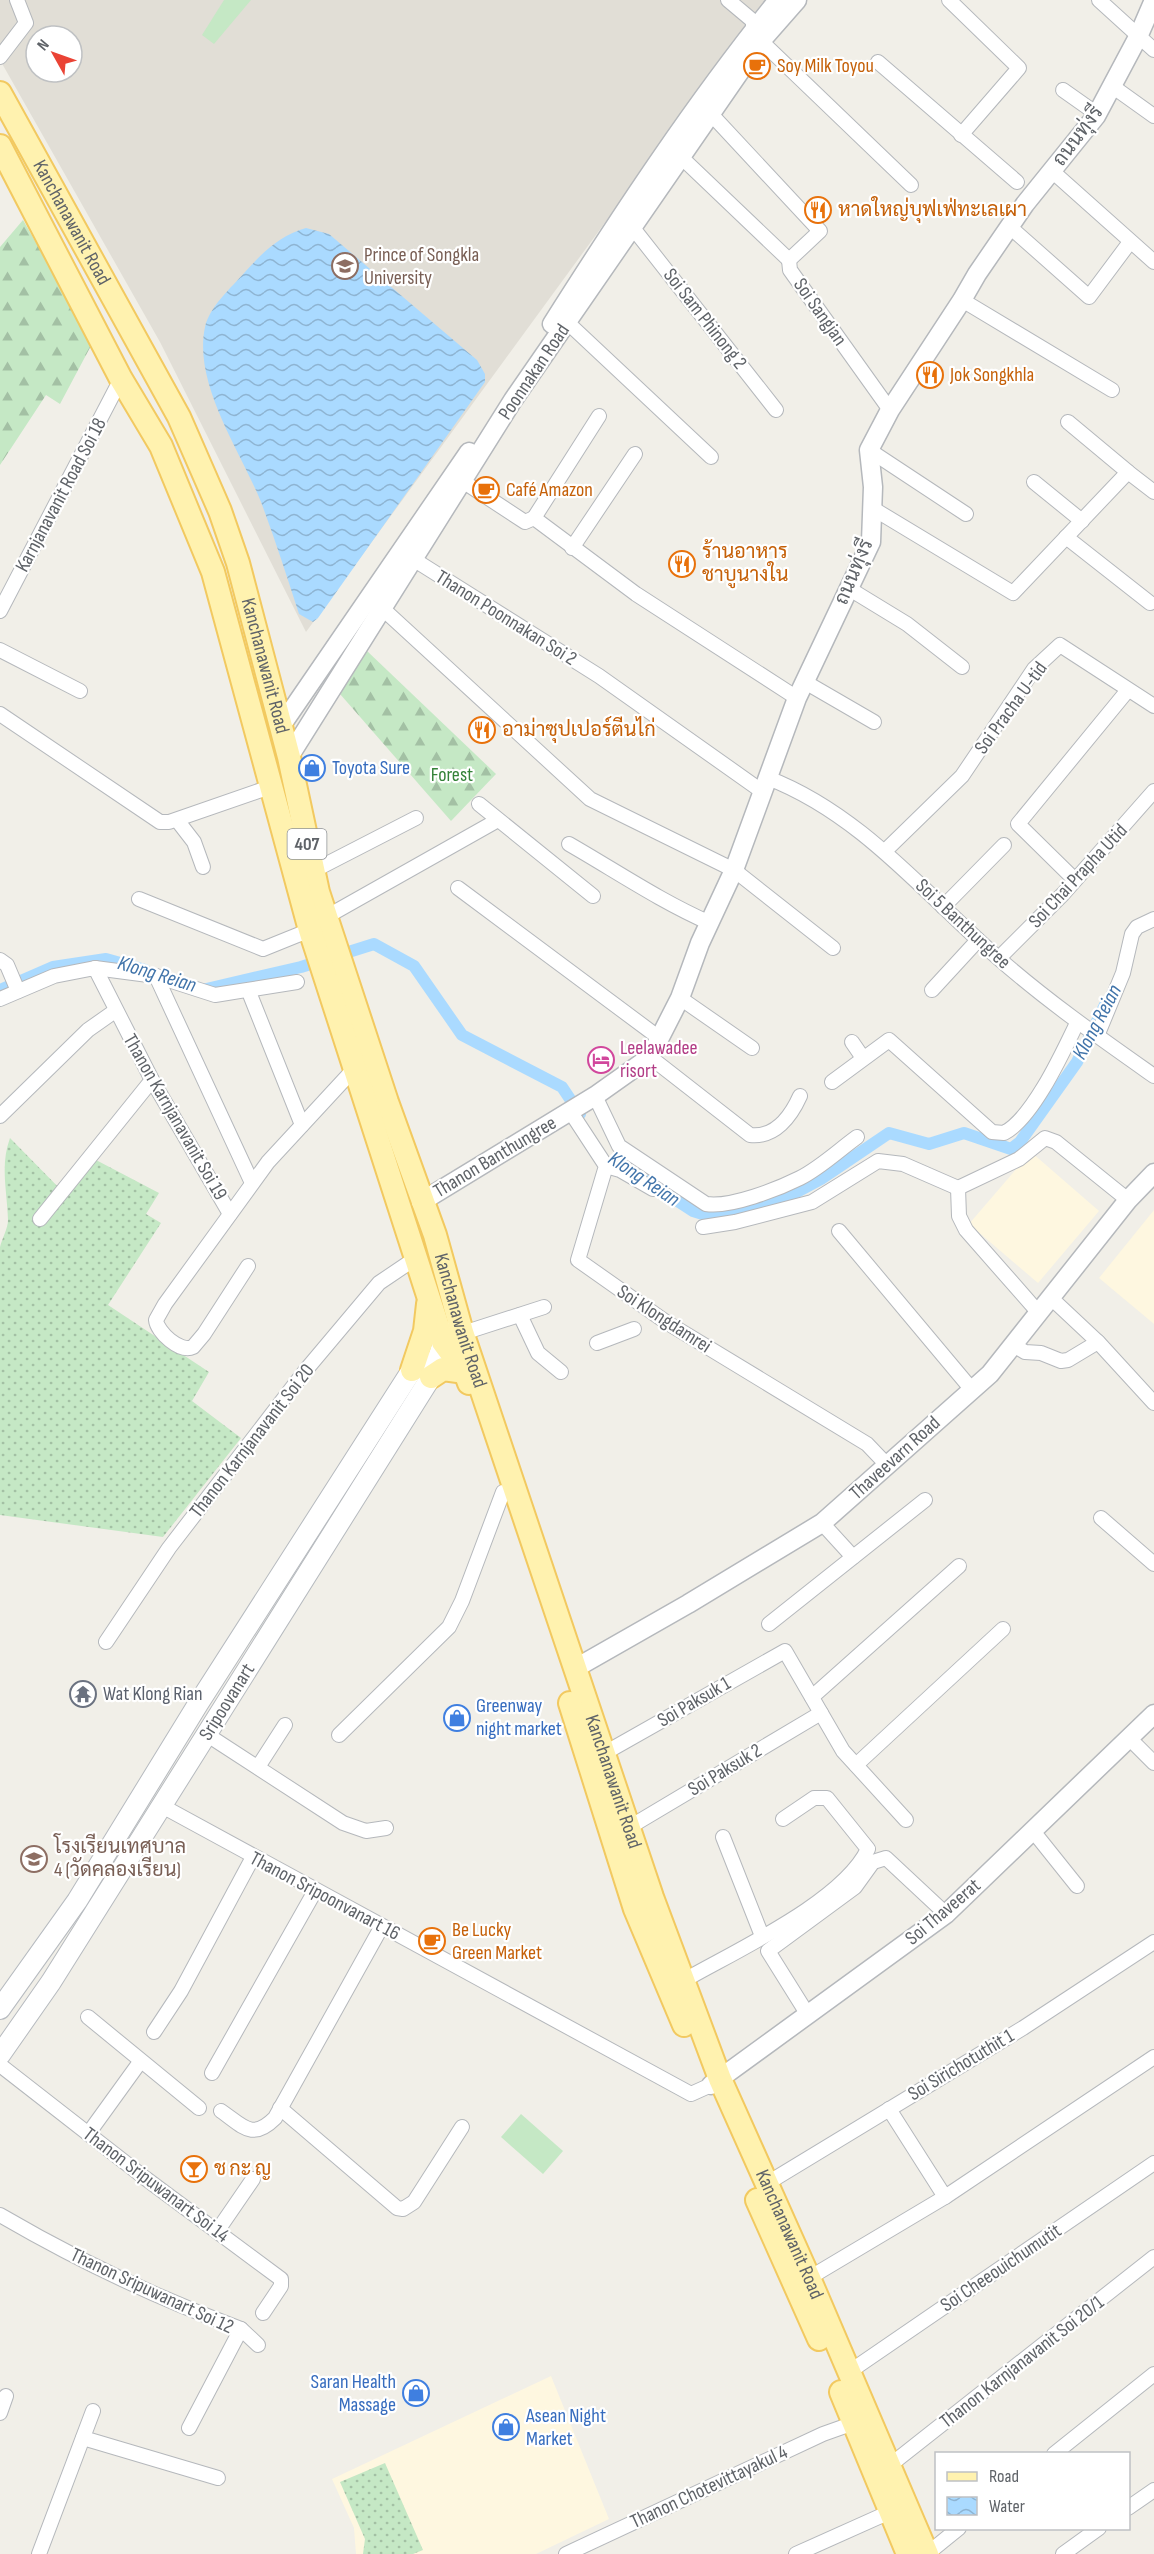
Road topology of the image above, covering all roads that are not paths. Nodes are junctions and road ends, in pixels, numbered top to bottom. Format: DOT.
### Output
graph roads {
  1 [pos="17,0"];
  2 [pos="728,0"];
  3 [pos="778,0"];
  4 [pos="796,0"];
  5 [pos="949,0"];
  6 [pos="1099,0"];
  7 [pos="1154,0"];
  8 [pos="757,36"];
  9 [pos="1138,38"];
  10 [pos="1154,50"];
  11 [pos="2,51"];
  12 [pos="878,62"];
  13 [pos="1113,86"];
  14 [pos="1062,90"];
  15 [pos="0,93"];
  16 [pos="711,114"];
  17 [pos="1097,114"];
  18 [pos="1154,116"];
  19 [pos="960,135"];
  20 [pos="0,146"];
  21 [pos="681,157"];
  22 [pos="1052,171"];
  23 [pos="1017,182"];
  24 [pos="911,185"];
  25 [pos="1010,227"];
  26 [pos="633,228"];
  27 [pos="1130,242"];
  28 [pos="789,260"];
  29 [pos="1154,262"];
  30 [pos="962,300"];
  31 [pos="567,322"];
  32 [pos="121,379"];
  33 [pos="1112,390"];
  34 [pos="776,410"];
  35 [pos="890,410"];
  36 [pos="599,416"];
  37 [pos="1068,422"];
  38 [pos="869,450"];
  39 [pos="635,454"];
  40 [pos="711,457"];
  41 [pos="1128,472"];
  42 [pos="464,482"];
  43 [pos="1034,482"];
  44 [pos="1154,492"];
  45 [pos="872,508"];
  46 [pos="966,514"];
  47 [pos="534,518"];
  48 [pos="1082,520"];
  49 [pos="1066,537"];
  50 [pos="572,548"];
  51 [pos="408,555"];
  52 [pos="848,588"];
  53 [pos="1150,603"];
  54 [pos="383,609"];
  55 [pos="0,611"];
  56 [pos="0,650"];
  57 [pos="962,667"];
  58 [pos="80,690"];
  59 [pos="801,690"];
  60 [pos="1128,690"];
  61 [pos="1154,706"];
  62 [pos="0,714"];
  63 [pos="874,722"];
  64 [pos="281,726"];
  65 [pos="256,734"];
  66 [pos="289,757"];
  67 [pos="264,765"];
  68 [pos="765,785"];
  69 [pos="270,787"];
  70 [pos="1154,791"];
  71 [pos="479,804"];
  72 [pos="416,818"];
  73 [pos="177,820"];
  74 [pos="498,820"];
  75 [pos="569,844"];
  76 [pos="1004,845"];
  77 [pos="885,851"];
  78 [pos="203,867"];
  79 [pos="734,870"];
  80 [pos="313,871"];
  81 [pos="1075,880"];
  82 [pos="458,888"];
  83 [pos="593,896"];
  84 [pos="139,899"];
  85 [pos="943,907"];
  86 [pos="1154,919"];
  87 [pos="710,923"];
  88 [pos="320,929"];
  89 [pos="978,940"];
  90 [pos="833,948"];
  91 [pos="999,958"];
  92 [pos="3,962"];
  93 [pos="95,968"];
  94 [pos="156,976"];
  95 [pos="337,981"];
  96 [pos="297,982"];
  97 [pos="17,990"];
  98 [pos="932,990"];
  99 [pos="249,992"];
  100 [pos="680,998"];
  101 [pos="0,999"];
  102 [pos="115,1011"];
  103 [pos="1077,1023"];
  104 [pos="1097,1036"];
  105 [pos="658,1037"];
  106 [pos="852,1042"];
  107 [pos="752,1048"];
  108 [pos="650,1056"];
  109 [pos="863,1058"];
  110 [pos="354,1069"];
  111 [pos="1154,1076"];
  112 [pos="152,1080"];
  113 [pos="831,1082"];
  114 [pos="800,1096"];
  115 [pos="583,1103"];
  116 [pos="0,1116"];
  117 [pos="302,1125"];
  118 [pos="857,1137"];
  119 [pos="606,1166"];
  120 [pos="1154,1173"];
  121 [pos="802,1180"];
  122 [pos="252,1184"];
  123 [pos="958,1188"];
  124 [pos="653,1189"];
  125 [pos="814,1198"];
  126 [pos="1128,1200"];
  127 [pos="422,1202"];
  128 [pos="230,1214"];
  129 [pos="40,1219"];
  130 [pos="703,1227"];
  131 [pos="838,1231"];
  132 [pos="416,1258"];
  133 [pos="248,1266"];
  134 [pos="440,1294"];
  135 [pos="1044,1304"];
  136 [pos="543,1307"];
  137 [pos="520,1315"];
  138 [pos="634,1329"];
  139 [pos="453,1337"];
  140 [pos="1098,1342"];
  141 [pos="597,1343"];
  142 [pos="1013,1345"];
  143 [pos="470,1372"];
  144 [pos="561,1372"];
  145 [pos="422,1373"];
  146 [pos="972,1391"];
  147 [pos="1154,1403"];
  148 [pos="888,1466"];
  149 [pos="503,1492"];
  150 [pos="925,1500"];
  151 [pos="1101,1518"];
  152 [pos="822,1523"];
  153 [pos="853,1557"];
  154 [pos="1154,1564"];
  155 [pos="958,1566"];
  156 [pos="769,1624"];
  157 [pos="1003,1629"];
  158 [pos="106,1642"];
  159 [pos="574,1669"];
  160 [pos="214,1681"];
  161 [pos="233,1692"];
  162 [pos="812,1697"];
  163 [pos="821,1713"];
  164 [pos="1154,1714"];
  165 [pos="285,1725"];
  166 [pos="206,1734"];
  167 [pos="339,1735"];
  168 [pos="1129,1738"];
  169 [pos="603,1754"];
  170 [pos="1154,1762"];
  171 [pos="856,1765"];
  172 [pos="258,1767"];
  173 [pos="162,1806"];
  174 [pos="783,1819"];
  175 [pos="906,1820"];
  176 [pos="386,1828"];
  177 [pos="628,1828"];
  178 [pos="1033,1831"];
  179 [pos="723,1837"];
  180 [pos="253,1857"];
  181 [pos="1077,1886"];
  182 [pos="315,1891"];
  183 [pos="946,1914"];
  184 [pos="382,1926"];
  185 [pos="762,1936"];
  186 [pos="1154,1942"];
  187 [pos="683,1981"];
  188 [pos="0,2009"];
  189 [pos="808,2015"];
  190 [pos="88,2017"];
  191 [pos="154,2032"];
  192 [pos="0,2055"];
  193 [pos="1154,2057"];
  194 [pos="140,2061"];
  195 [pos="0,2065"];
  196 [pos="212,2073"];
  197 [pos="715,2082"];
  198 [pos="199,2108"];
  199 [pos="280,2108"];
  200 [pos="889,2109"];
  201 [pos="221,2111"];
  202 [pos="462,2127"];
  203 [pos="87,2134"];
  204 [pos="1154,2163"];
  205 [pos="253,2179"];
  206 [pos="766,2184"];
  207 [pos="945,2197"];
  208 [pos="0,2215"];
  209 [pos="218,2230"];
  210 [pos="1154,2257"];
  211 [pos="809,2278"];
  212 [pos="264,2313"];
  213 [pos="241,2329"];
  214 [pos="258,2345"];
  215 [pos="849,2372"];
  216 [pos="1154,2374"];
  217 [pos="6,2396"];
  218 [pos="93,2411"];
  219 [pos="0,2413"];
  220 [pos="854,2423"];
  221 [pos="189,2428"];
  222 [pos="83,2438"];
  223 [pos="1056,2452"];
  224 [pos="889,2466"];
  225 [pos="218,2478"];
  226 [pos="1154,2490"];
  227 [pos="898,2507"];
  228 [pos="1130,2507"];
  229 [pos="958,2530"];
  230 [pos="1098,2530"];
  231 [pos="584,2550"];
  232 [pos="39,2554"];
  233 [pos="566,2554"];
  234 [pos="796,2554"];
  235 [pos="908,2554"];
  236 [pos="927,2554"];
  237 [pos="1063,2554"];
  1 -- 11 [label="street"];
  2 -- 8 [label="street"];
  3 -- 8 [label="street, Poonnakan Road"];
  4 -- 8 [label="street, Poonnakan Road"];
  5 -- 19 [label="street"];
  6 -- 9 [label="street"];
  7 -- 9 [label="street, ถนนทุ่งรี"];
  8 -- 16 [label="street, Poonnakan Road"];
  8 -- 24 [label="street"];
  8 -- 51 [label="street, Poonnakan Road"];
  9 -- 10 [label="street"];
  9 -- 13 [label="street, ถนนทุ่งรี"];
  12 -- 19 [label="street"];
  13 -- 17 [label="street, ถนนทุ่งรี"];
  13 -- 18 [label="street"];
  14 -- 17 [label="street"];
  15 -- 64 [label="main road, Kanchanawanit Road"];
  16 -- 21 [label="street, Poonnakan Road"];
  16 -- 28 [label="street, Soi Sangjan"];
  17 -- 22 [label="street, ถนนทุ่งรี"];
  19 -- 23 [label="street"];
  20 -- 32 [label="main road, Kanchanawanit Road"];
  21 -- 26 [label="street, Poonnakan Road"];
  21 -- 28 [label="street"];
  22 -- 25 [label="street, ถนนทุ่งรี"];
  22 -- 27 [label="street"];
  25 -- 27 [label="street"];
  25 -- 30 [label="street, ถนนทุ่งรี"];
  26 -- 31 [label="street, Poonnakan Road"];
  26 -- 34 [label="street, Soi Sam Phinong 2"];
  27 -- 29 [label="street"];
  28 -- 35 [label="street, Soi Sangjan"];
  30 -- 33 [label="street"];
  30 -- 35 [label="street, ถนนทุ่งรี"];
  31 -- 40 [label="street"];
  31 -- 42 [label="street, Poonnakan Road"];
  32 -- 55 [label="street, Karnjanavanit Road Soi 18"];
  32 -- 65 [label="main road, Kanchanawanit Road"];
  35 -- 38 [label="street, ถนนทุ่งรี"];
  36 -- 47 [label="street"];
  37 -- 41 [label="street"];
  38 -- 45 [label="street, ถนนทุ่งรี"];
  38 -- 46 [label="street"];
  39 -- 50 [label="street"];
  41 -- 44 [label="street"];
  41 -- 48 [label="street"];
  42 -- 47 [label="street"];
  42 -- 51 [label="street, Poonnakan Road"];
  43 -- 48 [label="street"];
  45 -- 49 [label="street"];
  45 -- 52 [label="street, ถนนทุ่งรี"];
  47 -- 50 [label="street"];
  48 -- 49 [label="street"];
  49 -- 53 [label="street"];
  50 -- 59 [label="street"];
  51 -- 54 [label="street, Poonnakan Road"];
  51 -- 64 [label="street, Poonnakan Road"];
  51 -- 68 [label="street, Thanon Poonnakan Soi 2"];
  52 -- 57 [label="street"];
  52 -- 59 [label="street, ถนนทุ่งรี"];
  54 -- 66 [label="street, Poonnakan Road"];
  54 -- 79 [label="street"];
  56 -- 58 [label="street"];
  59 -- 63 [label="street"];
  59 -- 68 [label="street, ถนนทุ่งรี"];
  60 -- 61 [label="street, Soi Pracha U-tid"];
  60 -- 77 [label="street, Soi Pracha U-tid"];
  60 -- 81 [label="street"];
  62 -- 73 [label="street"];
  64 -- 65 [label="main road"];
  64 -- 66 [label="main road, Kanchanawanit Road / 407"];
  65 -- 67 [label="main road, Kanchanawanit Road / 407"];
  66 -- 67 [label="main road"];
  66 -- 80 [label="main road, Kanchanawanit Road / 407"];
  67 -- 69 [label="main road, Kanchanawanit Road / 407"];
  68 -- 77 [label="street, Soi 5 Banthungree"];
  68 -- 79 [label="street, ถนนทุ่งรี"];
  69 -- 73 [label="street"];
  69 -- 88 [label="main road, Kanchanawanit Road / 407"];
  70 -- 81 [label="street, Soi Chai Prapha Utid"];
  71 -- 74 [label="street"];
  72 -- 80 [label="street"];
  73 -- 78 [label="street"];
  74 -- 83 [label="street"];
  74 -- 88 [label="street"];
  75 -- 87 [label="street"];
  76 -- 85 [label="street"];
  77 -- 85 [label="street, Soi 5 Banthungree"];
  79 -- 87 [label="street, ถนนทุ่งรี"];
  79 -- 90 [label="street"];
  80 -- 88 [label="main road, Kanchanawanit Road / 407"];
  81 -- 91 [label="street, Soi Chai Prapha Utid"];
  82 -- 105 [label="street"];
  84 -- 88 [label="street"];
  85 -- 89 [label="street, Soi 5 Banthungree"];
  86 -- 104 [label="street"];
  87 -- 100 [label="street, ถนนทุ่งรี"];
  88 -- 95 [label="main road, Kanchanawanit Road"];
  89 -- 91 [label="street, Soi 5 Banthungree"];
  89 -- 98 [label="street"];
  91 -- 103 [label="street, Soi 5 Banthungree"];
  92 -- 97 [label="street"];
  93 -- 94 [label="street"];
  93 -- 97 [label="street"];
  93 -- 102 [label="street, Thanon Karnjanavanit Soi 19"];
  94 -- 99 [label="street"];
  94 -- 122 [label="street"];
  95 -- 110 [label="main road, Kanchanawanit Road"];
  95 -- 127 [label="main road, Kanchanawanit Road"];
  96 -- 99 [label="street"];
  97 -- 101 [label="street"];
  99 -- 117 [label="street"];
  100 -- 105 [label="street, ถนนทุ่งรี"];
  100 -- 107 [label="street"];
  102 -- 112 [label="street, Thanon Karnjanavanit Soi 19"];
  102 -- 116 [label="street"];
  103 -- 104 [label="street, Soi 5 Banthungree"];
  103 -- 109 [label="street"];
  104 -- 111 [label="street, Soi 5 Banthungree"];
  105 -- 108 [label="street, ถนนทุ่งรี"];
  106 -- 109 [label="street"];
  108 -- 114 [label="street"];
  108 -- 115 [label="street"];
  109 -- 113 [label="street"];
  110 -- 117 [label="street, Thanon Karnjanavanit Soi 19"];
  110 -- 132 [label="main road, Kanchanawanit Road"];
  112 -- 128 [label="street, Thanon Karnjanavanit Soi 19"];
  112 -- 129 [label="street"];
  115 -- 119 [label="street"];
  115 -- 121 [label="street"];
  115 -- 127 [label="street, Thanon Banthungree"];
  117 -- 122 [label="street, Thanon Karnjanavanit Soi 19"];
  118 -- 121 [label="street"];
  119 -- 124 [label="street"];
  119 -- 148 [label="street, Soi Klongdamrei"];
  120 -- 126 [label="street, Thaveevarn Road"];
  121 -- 125 [label="street"];
  122 -- 128 [label="street, Thanon Karnjanavanit Soi 19"];
  123 -- 125 [label="street"];
  123 -- 126 [label="street"];
  123 -- 135 [label="street"];
  125 -- 130 [label="street"];
  126 -- 135 [label="street, Thaveevarn Road"];
  127 -- 134 [label="main road, Kanchanawanit Road"];
  128 -- 133 [label="street"];
  131 -- 146 [label="street"];
  132 -- 134 [label="main road, Kanchanawanit Road"];
  132 -- 158 [label="street, Thanon Karnjanavanit Soi 20"];
  134 -- 139 [label="main road, Kanchanawanit Road"];
  134 -- 145 [label="main road"];
  135 -- 140 [label="street"];
  135 -- 142 [label="street, Thaveevarn Road"];
  136 -- 137 [label="street"];
  137 -- 139 [label="street"];
  137 -- 144 [label="street"];
  138 -- 141 [label="street"];
  139 -- 143 [label="main road, Kanchanawanit Road"];
  139 -- 145 [label="main road, Sripoovanart"];
  140 -- 142 [label="street"];
  140 -- 147 [label="street"];
  142 -- 146 [label="street, Thaveevarn Road"];
  143 -- 145 [label="main road"];
  143 -- 149 [label="main road, Kanchanawanit Road"];
  143 -- 159 [label="main road, Kanchanawanit Road"];
  145 -- 160 [label="main road, Sripoovanart"];
  145 -- 161 [label="main road, Sripoovanart"];
  146 -- 148 [label="street, Thaveevarn Road"];
  148 -- 152 [label="street, Thaveevarn Road"];
  149 -- 167 [label="street"];
  149 -- 197 [label="main road, Kanchanawanit Road"];
  150 -- 153 [label="street"];
  151 -- 154 [label="street"];
  152 -- 153 [label="street"];
  152 -- 159 [label="street, Thaveevarn Road"];
  153 -- 156 [label="street"];
  155 -- 162 [label="street"];
  157 -- 171 [label="street"];
  159 -- 169 [label="main road, Kanchanawanit Road"];
  160 -- 161 [label="main road"];
  160 -- 188 [label="main road, Sripoovanart"];
  161 -- 166 [label="main road, Sripoovanart"];
  162 -- 163 [label="street"];
  162 -- 169 [label="street, Soi Paksuk 1"];
  163 -- 171 [label="street"];
  163 -- 177 [label="street, Soi Paksuk 2"];
  164 -- 168 [label="street, Soi Thaveerat"];
  165 -- 172 [label="street"];
  166 -- 172 [label="street"];
  166 -- 173 [label="main road, Sripoovanart"];
  168 -- 170 [label="street"];
  168 -- 178 [label="street, Soi Thaveerat"];
  169 -- 177 [label="main road, Kanchanawanit Road"];
  171 -- 175 [label="street"];
  172 -- 176 [label="street"];
  173 -- 180 [label="street, Thanon Sripoonvanart 16"];
  173 -- 192 [label="main road, Sripoovanart"];
  174 -- 185 [label="street"];
  177 -- 187 [label="main road, Kanchanawanit Road"];
  178 -- 181 [label="street"];
  178 -- 183 [label="street, Soi Thaveerat"];
  179 -- 185 [label="street"];
  180 -- 182 [label="street, Thanon Sripoonvanart 16"];
  180 -- 191 [label="street"];
  182 -- 184 [label="street, Thanon Sripoonvanart 16"];
  182 -- 196 [label="street"];
  183 -- 189 [label="street, Soi Thaveerat"];
  183 -- 189 [label="street"];
  184 -- 197 [label="street, Thanon Sripoonvanart 16"];
  184 -- 199 [label="street"];
  185 -- 187 [label="street"];
  186 -- 200 [label="street, Soi Sirichotuthit 1"];
  187 -- 197 [label="main road, Kanchanawanit Road"];
  189 -- 197 [label="street, Soi Thaveerat"];
  190 -- 194 [label="street"];
  193 -- 207 [label="street"];
  194 -- 198 [label="street"];
  194 -- 203 [label="street"];
  195 -- 203 [label="street, Thanon Sripuwanart Soi 14"];
  197 -- 206 [label="main road, Kanchanawanit Road"];
  197 -- 220 [label="main road, Kanchanawanit Road"];
  199 -- 201 [label="street"];
  199 -- 202 [label="street"];
  200 -- 206 [label="street, Soi Sirichotuthit 1"];
  200 -- 207 [label="street"];
  203 -- 209 [label="street, Thanon Sripuwanart Soi 14"];
  204 -- 215 [label="street, Soi Cheeouichumutit"];
  205 -- 209 [label="street"];
  206 -- 211 [label="main road, Kanchanawanit Road"];
  207 -- 211 [label="street"];
  208 -- 213 [label="street, Thanon Sripuwanart Soi 12"];
  209 -- 212 [label="street, Thanon Sripuwanart Soi 14"];
  210 -- 224 [label="street, Thanon Karnjanavanit Soi 20/1"];
  211 -- 215 [label="main road, Kanchanawanit Road"];
  213 -- 214 [label="street"];
  213 -- 221 [label="street, Thanon Sripuwanart Soi 12"];
  215 -- 224 [label="main road, Kanchanawanit Road"];
  216 -- 223 [label="street"];
  217 -- 219 [label="street"];
  218 -- 222 [label="street"];
  220 -- 227 [label="main road, Kanchanawanit Road"];
  220 -- 231 [label="street, Thanon Chotevittayakul 4"];
  222 -- 225 [label="street"];
  222 -- 232 [label="street"];
  224 -- 227 [label="main road, Kanchanawanit Road"];
  226 -- 228 [label="street"];
  227 -- 234 [label="street"];
  227 -- 235 [label="main road, Kanchanawanit Road"];
  227 -- 236 [label="main road, Kanchanawanit Road"];
  229 -- 236 [label="street"];
  230 -- 237 [label="street"];
  231 -- 233 [label="street, Thanon Chotevittayakul 4"];
}
